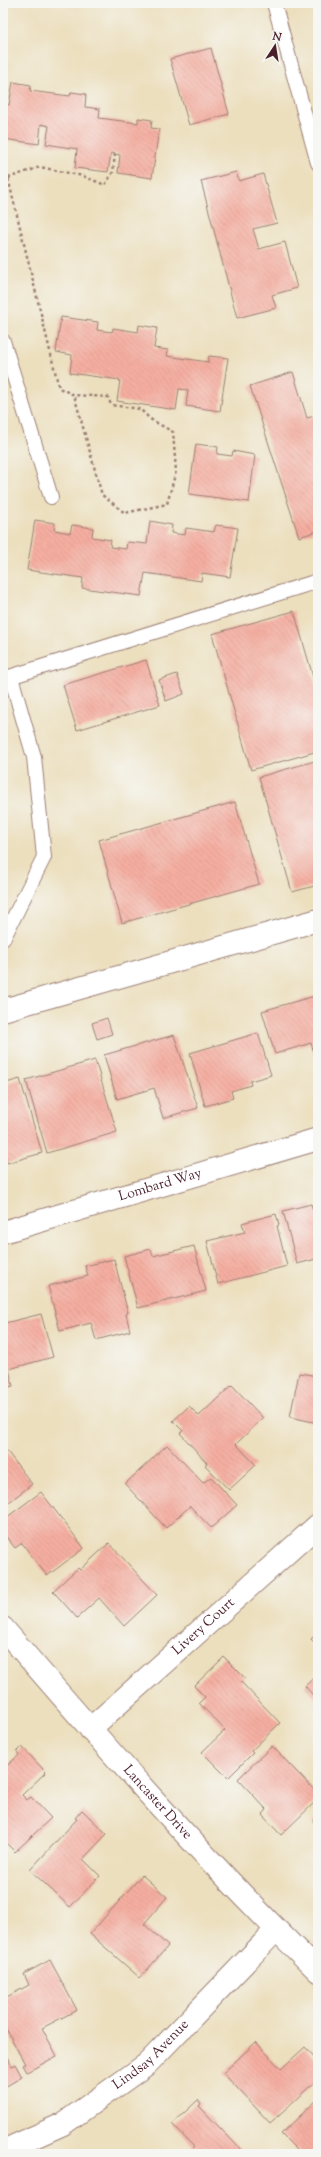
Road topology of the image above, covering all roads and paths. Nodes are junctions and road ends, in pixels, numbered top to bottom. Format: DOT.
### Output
graph roads {
  1 [pos="274,3"];
  2 [pos="115,154"];
  3 [pos="318,163"];
  4 [pos="3,178"];
  5 [pos="8,178"];
  6 [pos="3,341"];
  7 [pos="74,395"];
  8 [pos="51,497"];
  9 [pos="318,581"];
  10 [pos="7,678"];
  11 [pos="318,920"];
  12 [pos="3,939"];
  13 [pos="3,1010"];
  14 [pos="318,1139"];
  15 [pos="3,1232"];
  16 [pos="318,1525"];
  17 [pos="3,1628"];
  18 [pos="90,1729"];
  19 [pos="276,1930"];
  20 [pos="318,1971"];
  21 [pos="3,2151"];
  1 -- 3 [label="lane"];
  2 -- 5 [label="path"];
  4 -- 5 [label="path"];
  5 -- 7 [label="path"];
  6 -- 8 [label="lane"];
  7 -- 7 [label="path"];
  9 -- 10 [label="lane"];
  10 -- 12 [label="lane"];
  11 -- 13 [label="street"];
  14 -- 15 [label="street, Lombard Way"];
  16 -- 18 [label="street, Livery Court"];
  17 -- 18 [label="street, Lancaster Drive"];
  18 -- 19 [label="street, Lancaster Drive"];
  19 -- 20 [label="street, Lancaster Drive"];
  19 -- 21 [label="street, Lindsay Avenue"];
}
